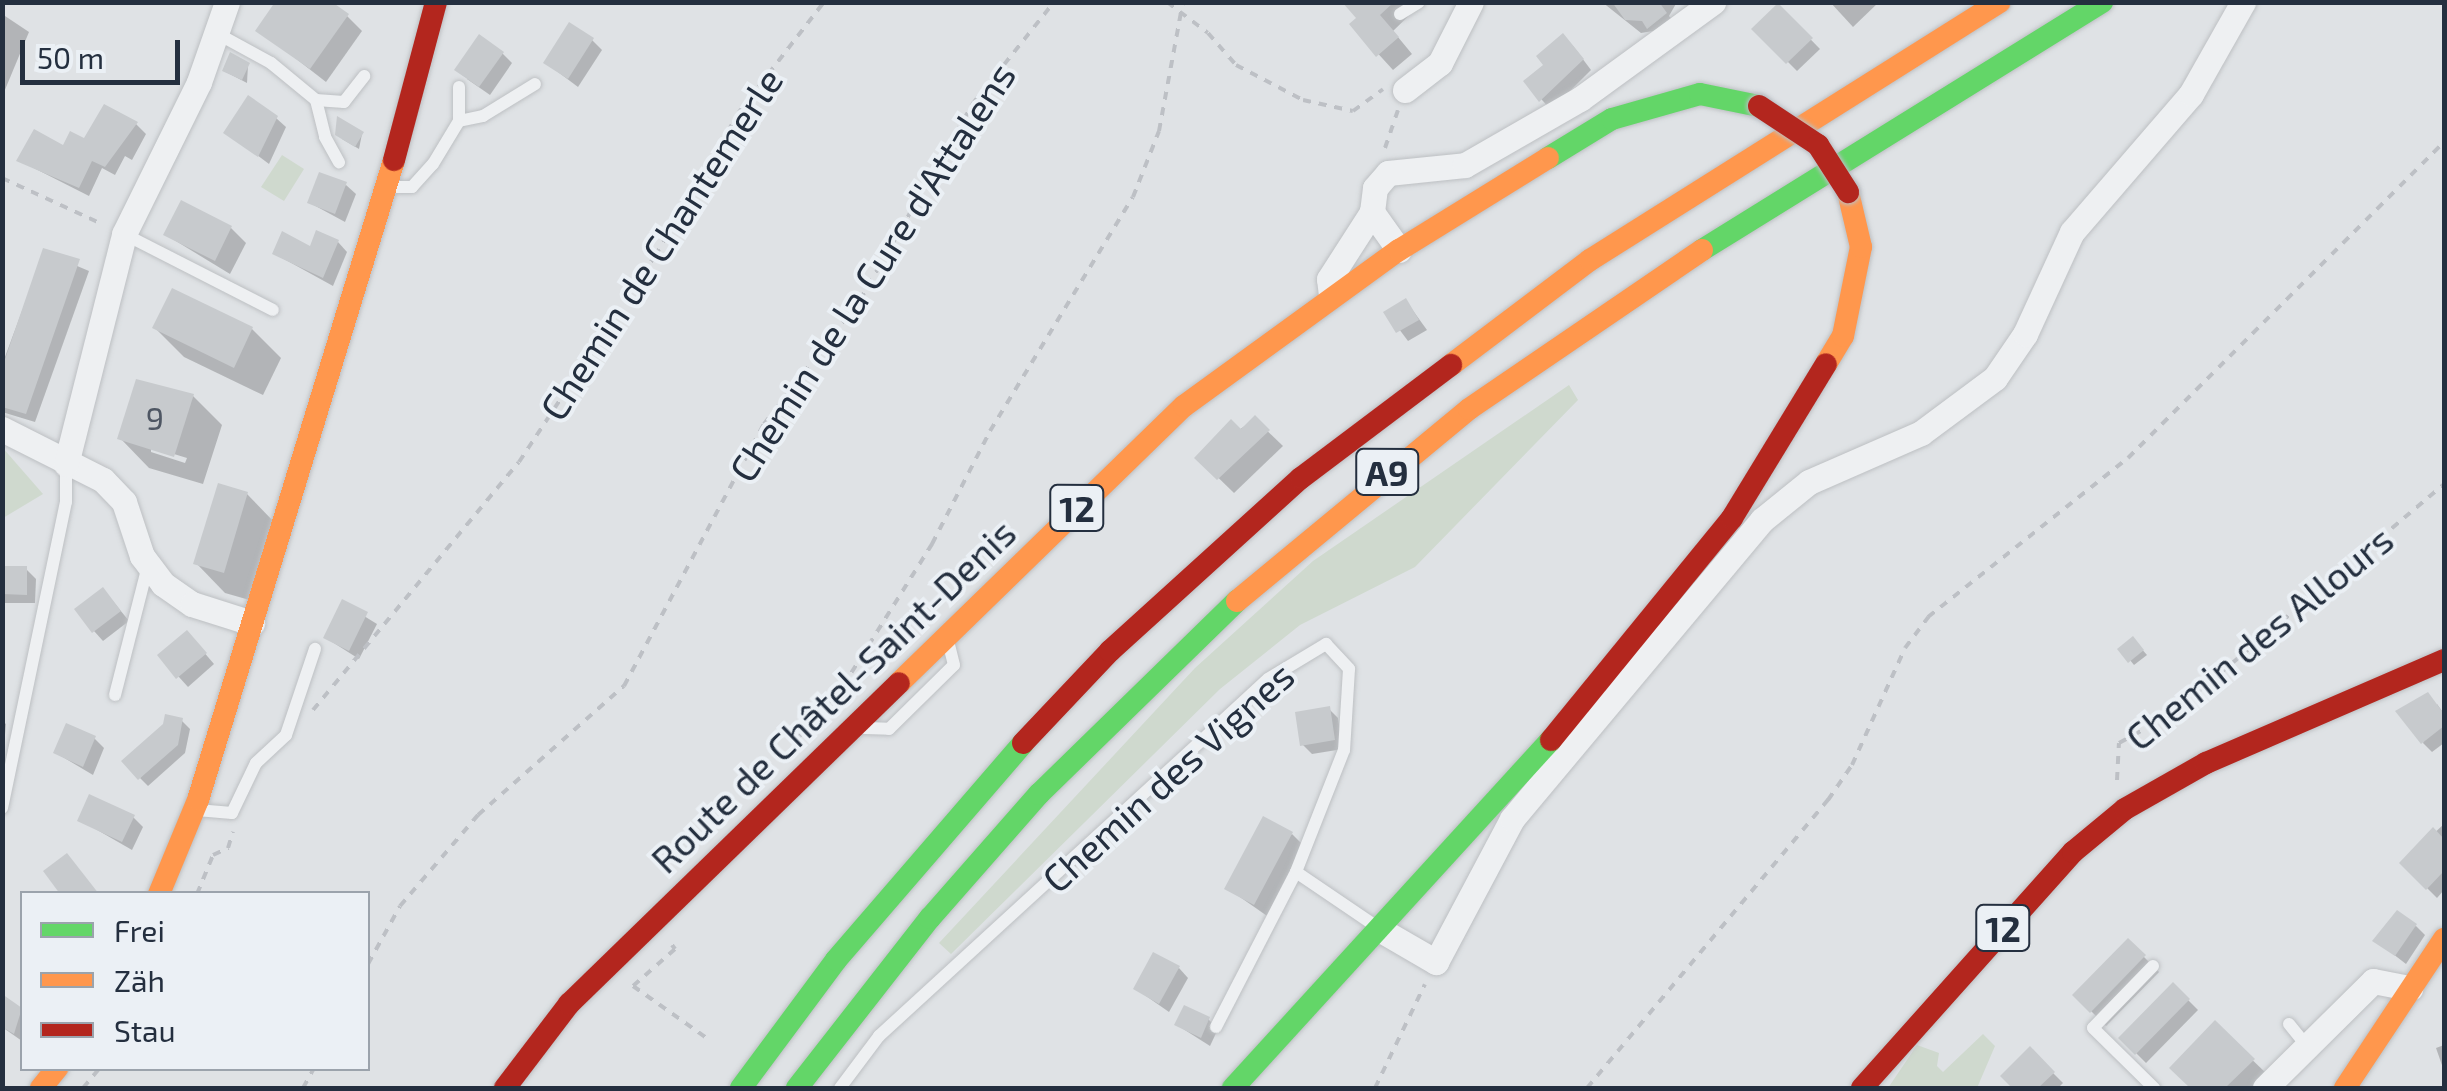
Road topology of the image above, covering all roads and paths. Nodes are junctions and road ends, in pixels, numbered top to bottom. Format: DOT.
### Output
graph roads {
  1 [pos="227,2"];
  2 [pos="436,2"];
  3 [pos="824,2"];
  4 [pos="1054,2"];
  5 [pos="1167,2"];
  6 [pos="1183,2"];
  7 [pos="1418,2"];
  8 [pos="1471,2"];
  9 [pos="1713,2"];
  10 [pos="2000,2"];
  11 [pos="2102,2"];
  12 [pos="2243,2"];
  13 [pos="1181,13"];
  14 [pos="1400,14"];
  15 [pos="218,34"];
  16 [pos="364,76"];
  17 [pos="535,84"];
  18 [pos="460,87"];
  19 [pos="1405,90"];
  20 [pos="316,100"];
  21 [pos="459,120"];
  22 [pos="2444,142"];
  23 [pos="1385,147"];
  24 [pos="339,162"];
  25 [pos="2,178"];
  26 [pos="386,188"];
  27 [pos="1372,212"];
  28 [pos="118,231"];
  29 [pos="1399,250"];
  30 [pos="1331,296"];
  31 [pos="273,310"];
  32 [pos="2,430"];
  33 [pos="66,464"];
  34 [pos="2444,484"];
  35 [pos="148,566"];
  36 [pos="252,622"];
  37 [pos="315,649"];
  38 [pos="2444,660"];
  39 [pos="115,695"];
  40 [pos="286,734"];
  41 [pos="812,768"];
  42 [pos="3,803"];
  43 [pos="2124,809"];
  44 [pos="194,810"];
  45 [pos="232,812"];
  46 [pos="1296,872"];
  47 [pos="160,891"];
  48 [pos="198,891"];
  49 [pos="652,923"];
  50 [pos="1379,929"];
  51 [pos="2444,940"];
  52 [pos="370,960"];
  53 [pos="1436,962"];
  54 [pos="2153,966"];
  55 [pos="2410,988"];
  56 [pos="2289,1024"];
  57 [pos="1216,1027"];
  58 [pos="711,1041"];
  59 [pos="2306,1045"];
  60 [pos="505,1088"];
  61 [pos="740,1088"];
  62 [pos="798,1088"];
  63 [pos="840,1088"];
  64 [pos="1233,1088"];
  65 [pos="1375,1088"];
  66 [pos="1587,1088"];
  67 [pos="1862,1088"];
  68 [pos="2154,1088"];
  69 [pos="2265,1088"];
  70 [pos="2345,1088"];
  1 -- 15 [label="street"];
  2 -- 26 [label="main road"];
  3 -- 40 [label="path, Chemin de Chantemerle"];
  4 -- 52 [label="path, Chemin de la Cure d'Attalens"];
  5 -- 13 [label="path"];
  6 -- 13 [label="path"];
  7 -- 14 [label="lane"];
  8 -- 19 [label="street"];
  9 -- 27 [label="street"];
  10 -- 61 [label="main road, A9"];
  11 -- 62 [label="main road, A9"];
  12 -- 53 [label="street"];
  13 -- 19 [label="path"];
  13 -- 41 [label="path"];
  15 -- 20 [label="lane"];
  15 -- 28 [label="street"];
  16 -- 20 [label="lane"];
  17 -- 21 [label="lane"];
  18 -- 21 [label="lane"];
  19 -- 23 [label="path"];
  20 -- 24 [label="lane"];
  21 -- 26 [label="lane"];
  22 -- 66 [label="path"];
  25 -- 28 [label="path"];
  26 -- 36 [label="main road"];
  27 -- 29 [label="street"];
  27 -- 30 [label="street"];
  28 -- 31 [label="lane"];
  28 -- 33 [label="street"];
  29 -- 30 [label="main road, Route de Châtel-Saint-Denis / 12"];
  29 -- 50 [label="main road, Route de Châtel-Saint-Denis / 12, bridge"];
  30 -- 41 [label="main road, Route de Châtel-Saint-Denis / 12"];
  32 -- 33 [label="street"];
  33 -- 35 [label="street"];
  33 -- 42 [label="lane"];
  34 -- 43 [label="path, Chemin des Allours"];
  35 -- 36 [label="street"];
  35 -- 39 [label="lane"];
  36 -- 44 [label="main road"];
  37 -- 40 [label="lane"];
  38 -- 43 [label="main road, 12"];
  40 -- 45 [label="lane"];
  41 -- 49 [label="main road, Route de Châtel-Saint-Denis / 12"];
  43 -- 67 [label="main road, 12"];
  44 -- 45 [label="lane"];
  44 -- 47 [label="main road"];
  45 -- 48 [label="path"];
  46 -- 50 [label="lane"];
  46 -- 57 [label="lane, Chemin des Vignes"];
  46 -- 63 [label="lane, Chemin des Vignes"];
  49 -- 58 [label="path"];
  49 -- 60 [label="main road, Route de Châtel-Saint-Denis / 12"];
  50 -- 53 [label="street"];
  50 -- 64 [label="main road, Route de Châtel-Saint-Denis / 12"];
  51 -- 55 [label="main road"];
  53 -- 65 [label="path"];
  54 -- 68 [label="lane"];
  55 -- 59 [label="street"];
  55 -- 70 [label="main road"];
  56 -- 59 [label="lane"];
  59 -- 69 [label="street"];
}
